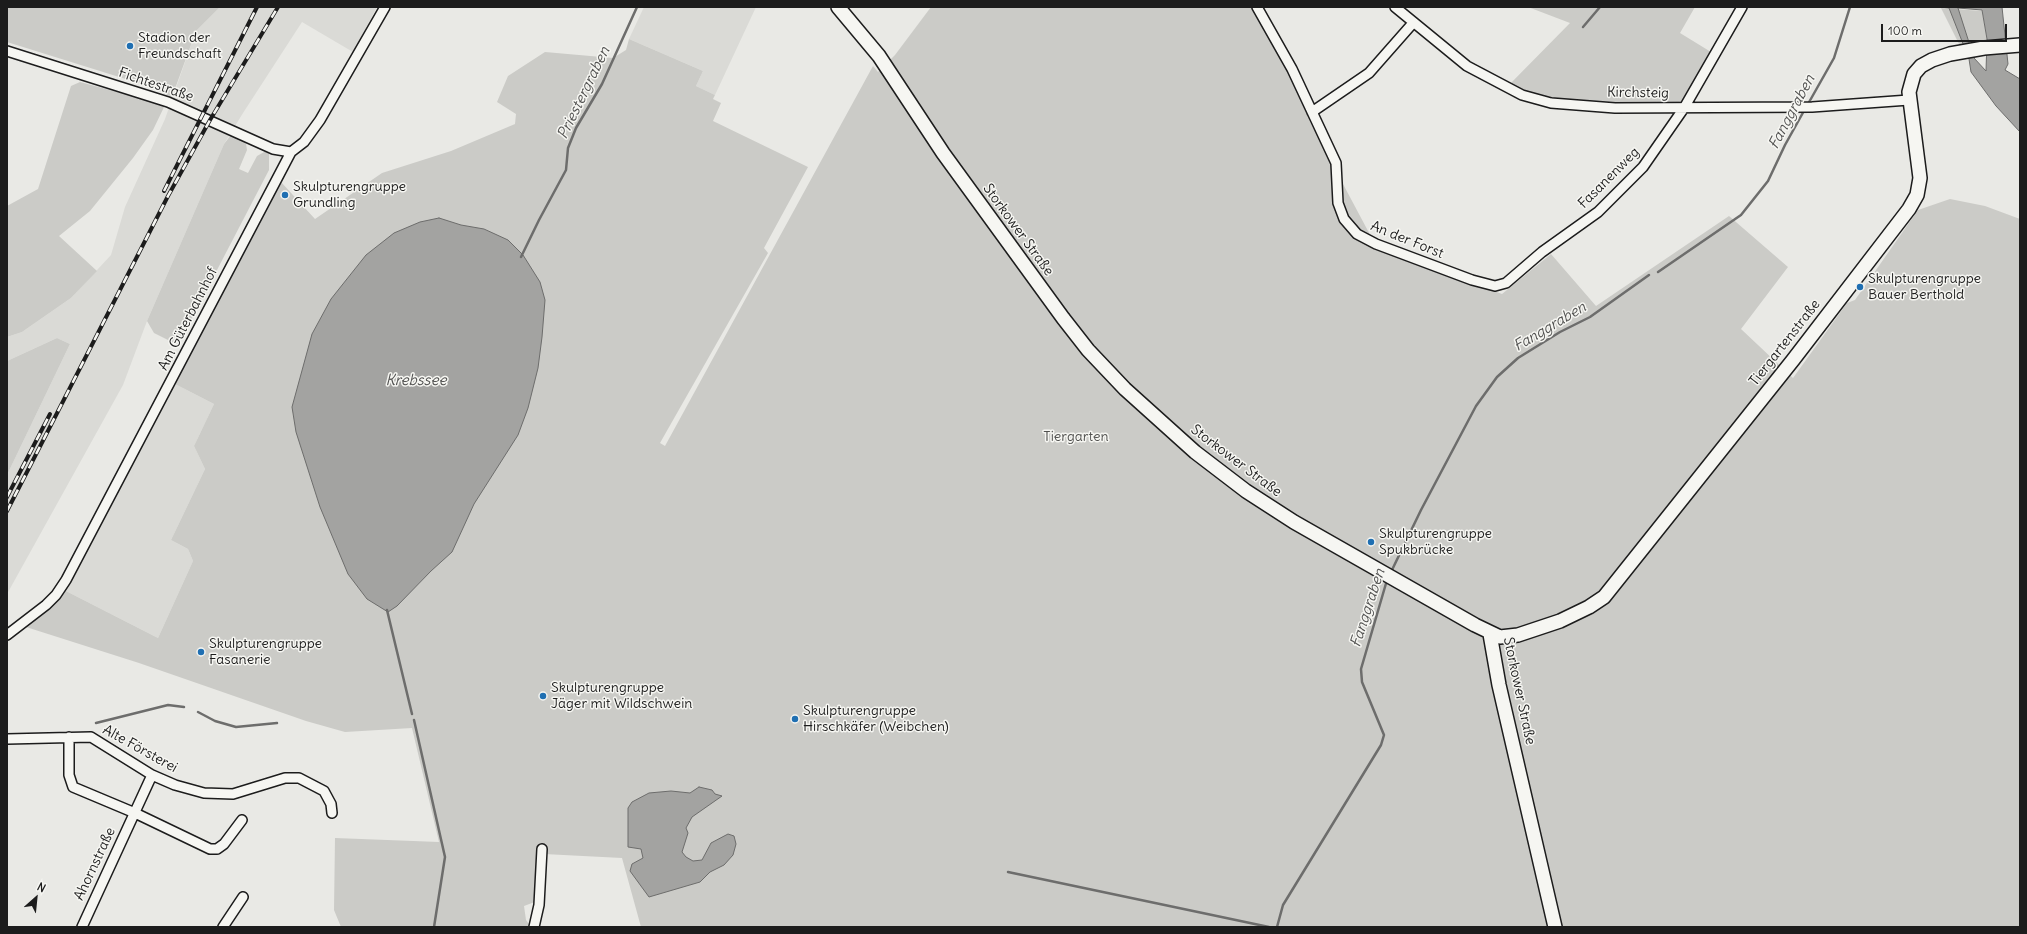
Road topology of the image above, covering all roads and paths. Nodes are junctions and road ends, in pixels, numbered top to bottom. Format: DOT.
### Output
graph roads {
  1 [pos="385,7"];
  2 [pos="1257,7"];
  3 [pos="1395,7"];
  4 [pos="1742,7"];
  5 [pos="843,9"];
  6 [pos="1413,23"];
  7 [pos="2020,45"];
  8 [pos="7,52"];
  9 [pos="1909,100"];
  10 [pos="1684,108"];
  11 [pos="1312,112"];
  12 [pos="291,152"];
  13 [pos="1506,283"];
  14 [pos="1490,634"];
  15 [pos="7,635"];
  16 [pos="69,737"];
  17 [pos="7,739"];
  18 [pos="152,775"];
  19 [pos="332,812"];
  20 [pos="135,813"];
  21 [pos="242,820"];
  22 [pos="542,849"];
  23 [pos="243,897"];
  24 [pos="82,927"];
  25 [pos="223,927"];
  26 [pos="534,927"];
  27 [pos="1555,927"];
  1 -- 12 [label="street, Am Güterbahnhof"];
  2 -- 11 [label="street, An der Forst"];
  3 -- 6 [label="street, Kirchsteig"];
  4 -- 10 [label="street, Fasanenweg"];
  5 -- 14 [label="main road, Storkower Straße"];
  6 -- 10 [label="street, Kirchsteig"];
  6 -- 11 [label="street"];
  7 -- 9 [label="main road, Tiergartenstraße"];
  8 -- 12 [label="street, Fichtestraße"];
  9 -- 10 [label="street, Kirchsteig"];
  9 -- 14 [label="main road, Tiergartenstraße"];
  10 -- 13 [label="street, Fasanenweg"];
  11 -- 13 [label="street, An der Forst"];
  12 -- 15 [label="street, Am Güterbahnhof"];
  14 -- 27 [label="main road, Storkower Straße"];
  16 -- 17 [label="street, Alte Försterei"];
  16 -- 18 [label="street, Alte Försterei"];
  16 -- 20 [label="street"];
  18 -- 19 [label="street, Alte Försterei"];
  18 -- 20 [label="street, Ahornstraße"];
  20 -- 21 [label="street"];
  20 -- 24 [label="street, Ahornstraße"];
  22 -- 26 [label="street"];
  23 -- 25 [label="street"];
}
